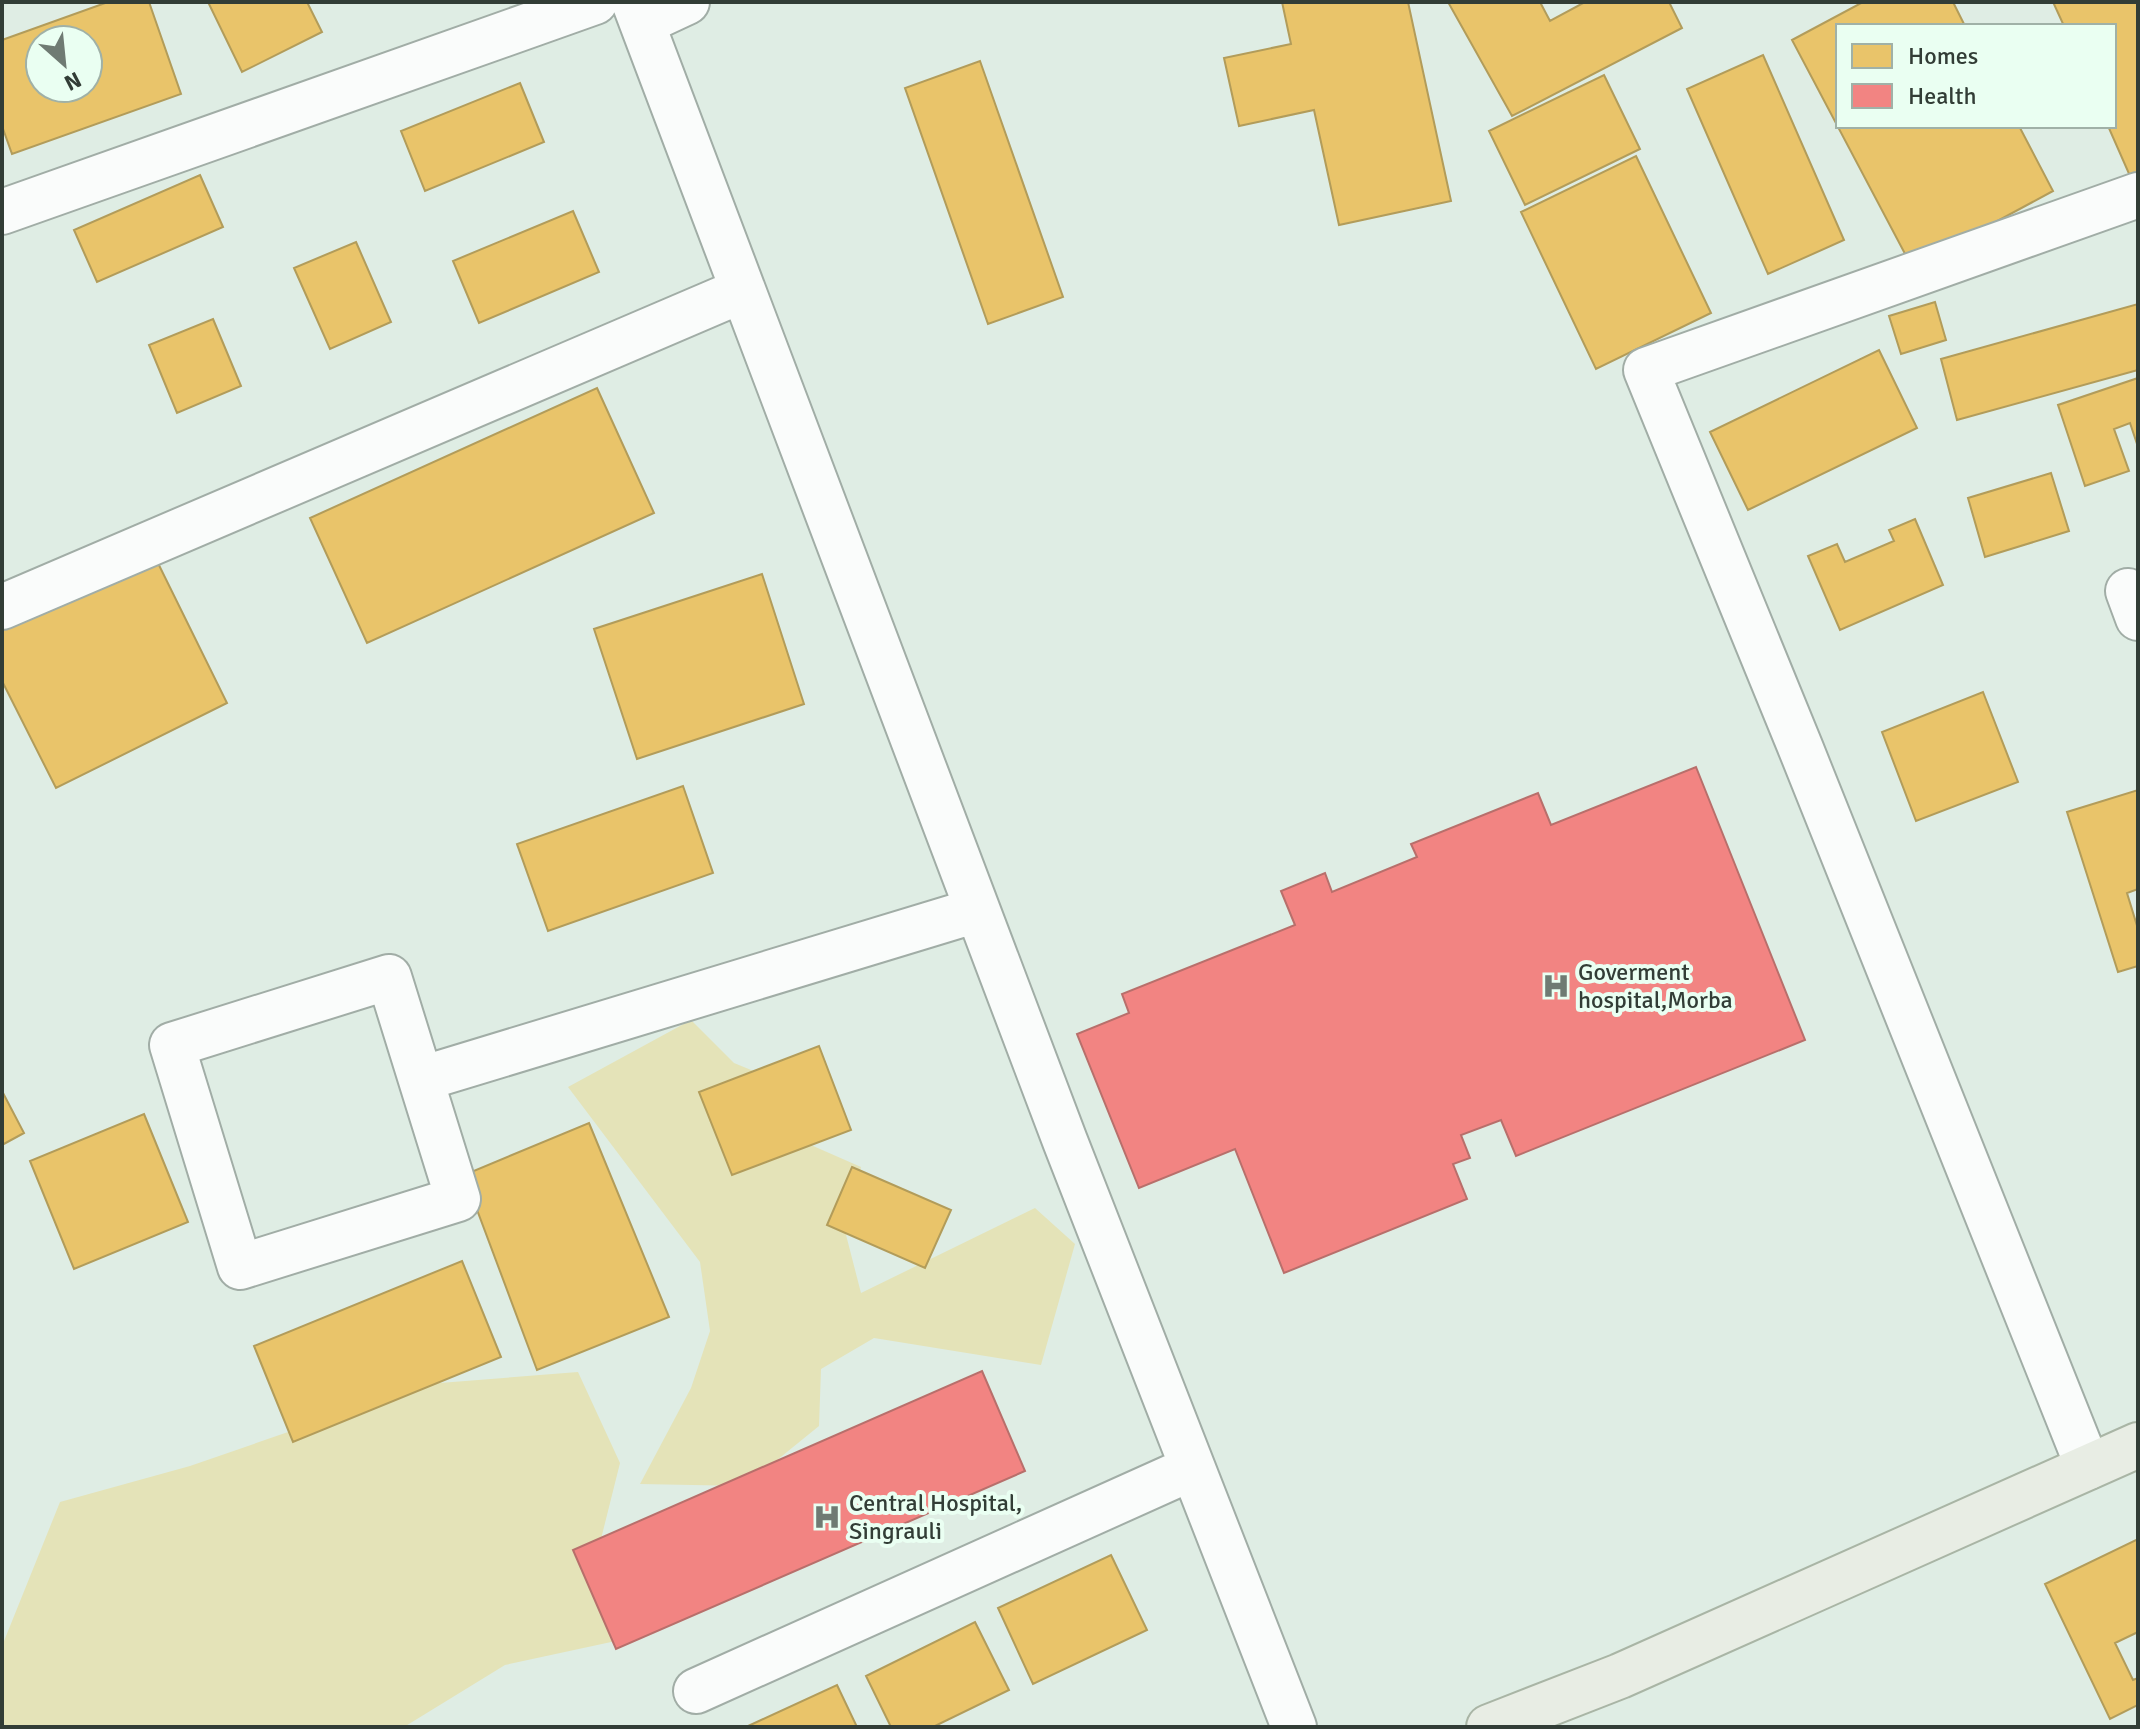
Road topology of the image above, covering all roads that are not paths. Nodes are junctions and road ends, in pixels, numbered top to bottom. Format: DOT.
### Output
graph roads {
  1 [pos="595,2"];
  2 [pos="687,2"];
  3 [pos="638,12"];
  4 [pos="2138,195"];
  5 [pos="2,212"];
  6 [pos="743,290"];
  7 [pos="2,607"];
  8 [pos="977,910"];
  9 [pos="421,1079"];
  10 [pos="2138,1445"];
  11 [pos="2088,1467"];
  12 [pos="1192,1468"];
  13 [pos="696,1691"];
  14 [pos="1294,1727"];
  15 [pos="1489,1727"];
  1 -- 5 [label="street"];
  2 -- 3 [label="street"];
  3 -- 6 [label="street"];
  4 -- 11 [label="street"];
  6 -- 7 [label="street"];
  6 -- 8 [label="street"];
  8 -- 9 [label="street"];
  8 -- 12 [label="street"];
  9 -- 9 [label="street"];
  10 -- 11 [label="main road"];
  11 -- 15 [label="main road"];
  12 -- 13 [label="street"];
  12 -- 14 [label="street"];
}
